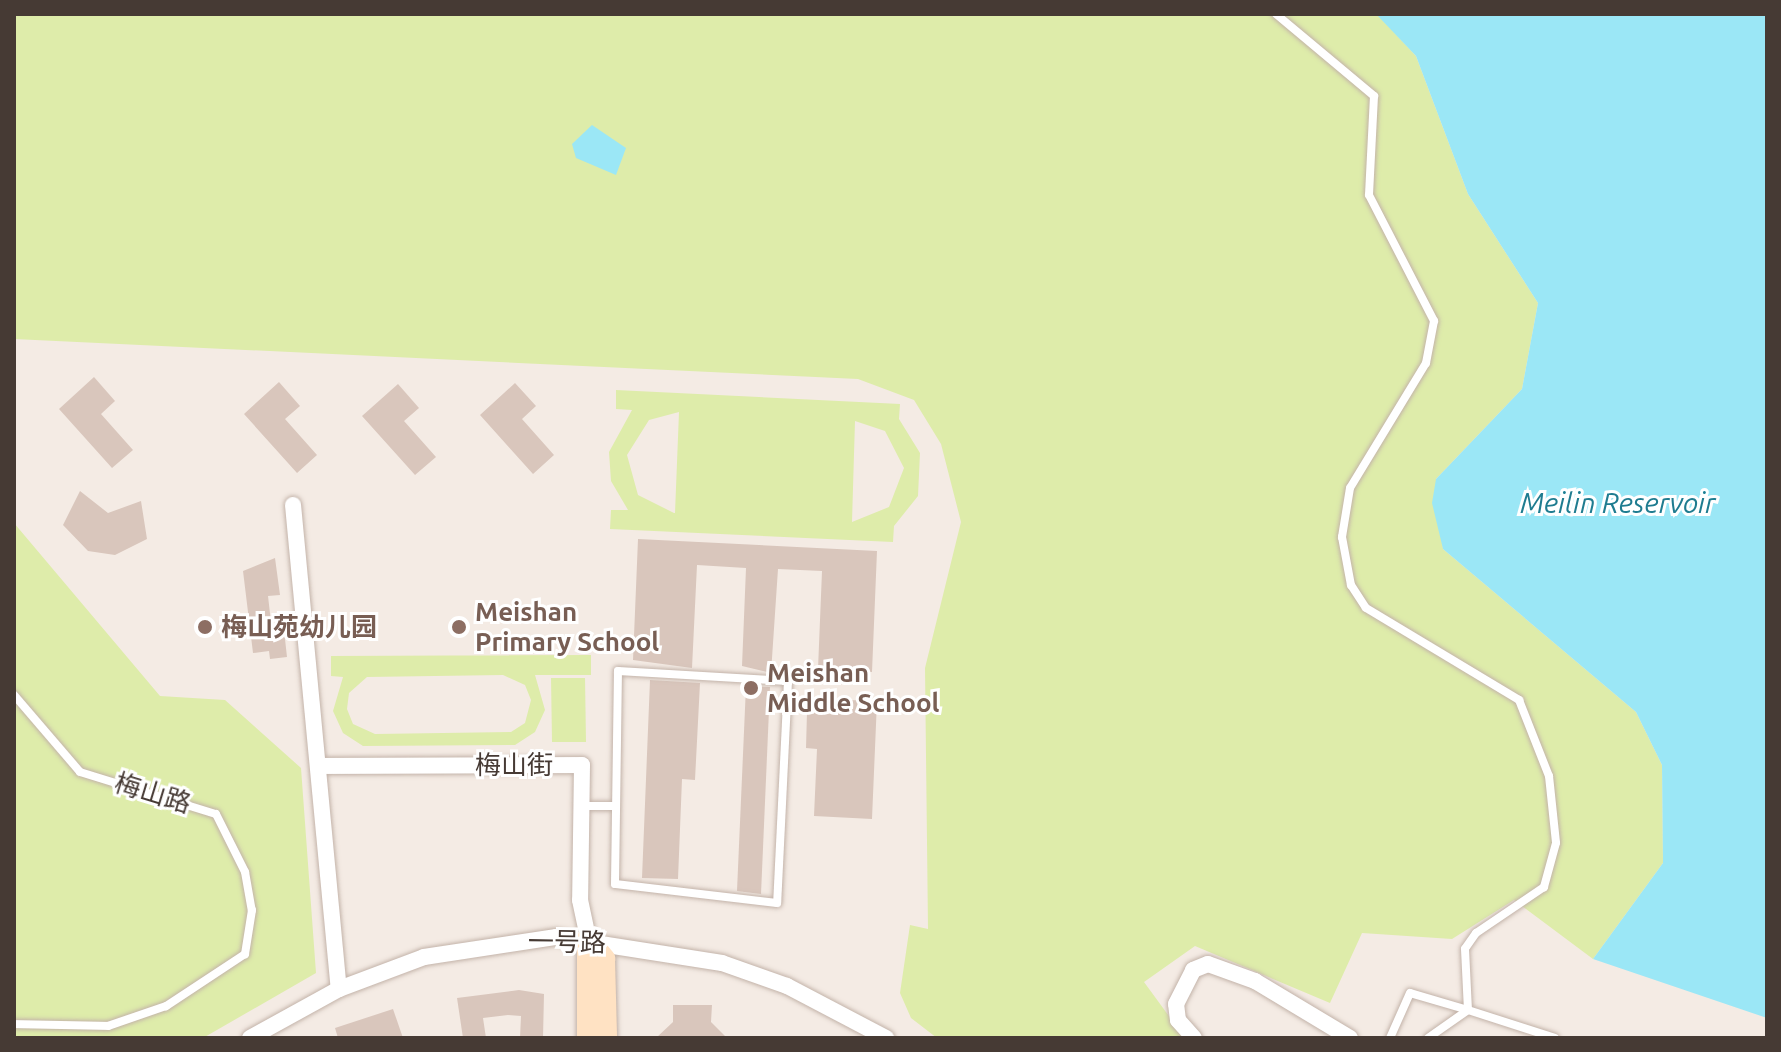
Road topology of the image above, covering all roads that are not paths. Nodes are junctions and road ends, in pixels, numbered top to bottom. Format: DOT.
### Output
graph roads {
  1 [pos="1276,14"];
  2 [pos="293,505"];
  3 [pos="14,695"];
  4 [pos="319,766"];
  5 [pos="581,806"];
  6 [pos="616,806"];
  7 [pos="588,939"];
  8 [pos="339,989"];
  9 [pos="1468,1010"];
  10 [pos="14,1024"];
  11 [pos="261,1035"];
  12 [pos="588,1038"];
  13 [pos="606,1038"];
  14 [pos="886,1038"];
  15 [pos="1194,1038"];
  16 [pos="1350,1038"];
  17 [pos="1390,1038"];
  18 [pos="1428,1038"];
  19 [pos="1555,1038"];
  1 -- 9 [label="lane"];
  2 -- 4 [label="street"];
  3 -- 10 [label="lane, 梅山路"];
  4 -- 5 [label="street, 梅山街"];
  4 -- 8 [label="street"];
  5 -- 6 [label="lane"];
  5 -- 7 [label="street, 梅山街"];
  6 -- 6 [label="lane"];
  7 -- 8 [label="street, 一号路"];
  7 -- 12 [label="street"];
  7 -- 13 [label="street"];
  7 -- 14 [label="street, 一号路"];
  8 -- 11 [label="street, 一号路"];
  9 -- 17 [label="lane"];
  9 -- 18 [label="lane"];
  9 -- 19 [label="lane"];
  15 -- 16 [label="street"];
}
